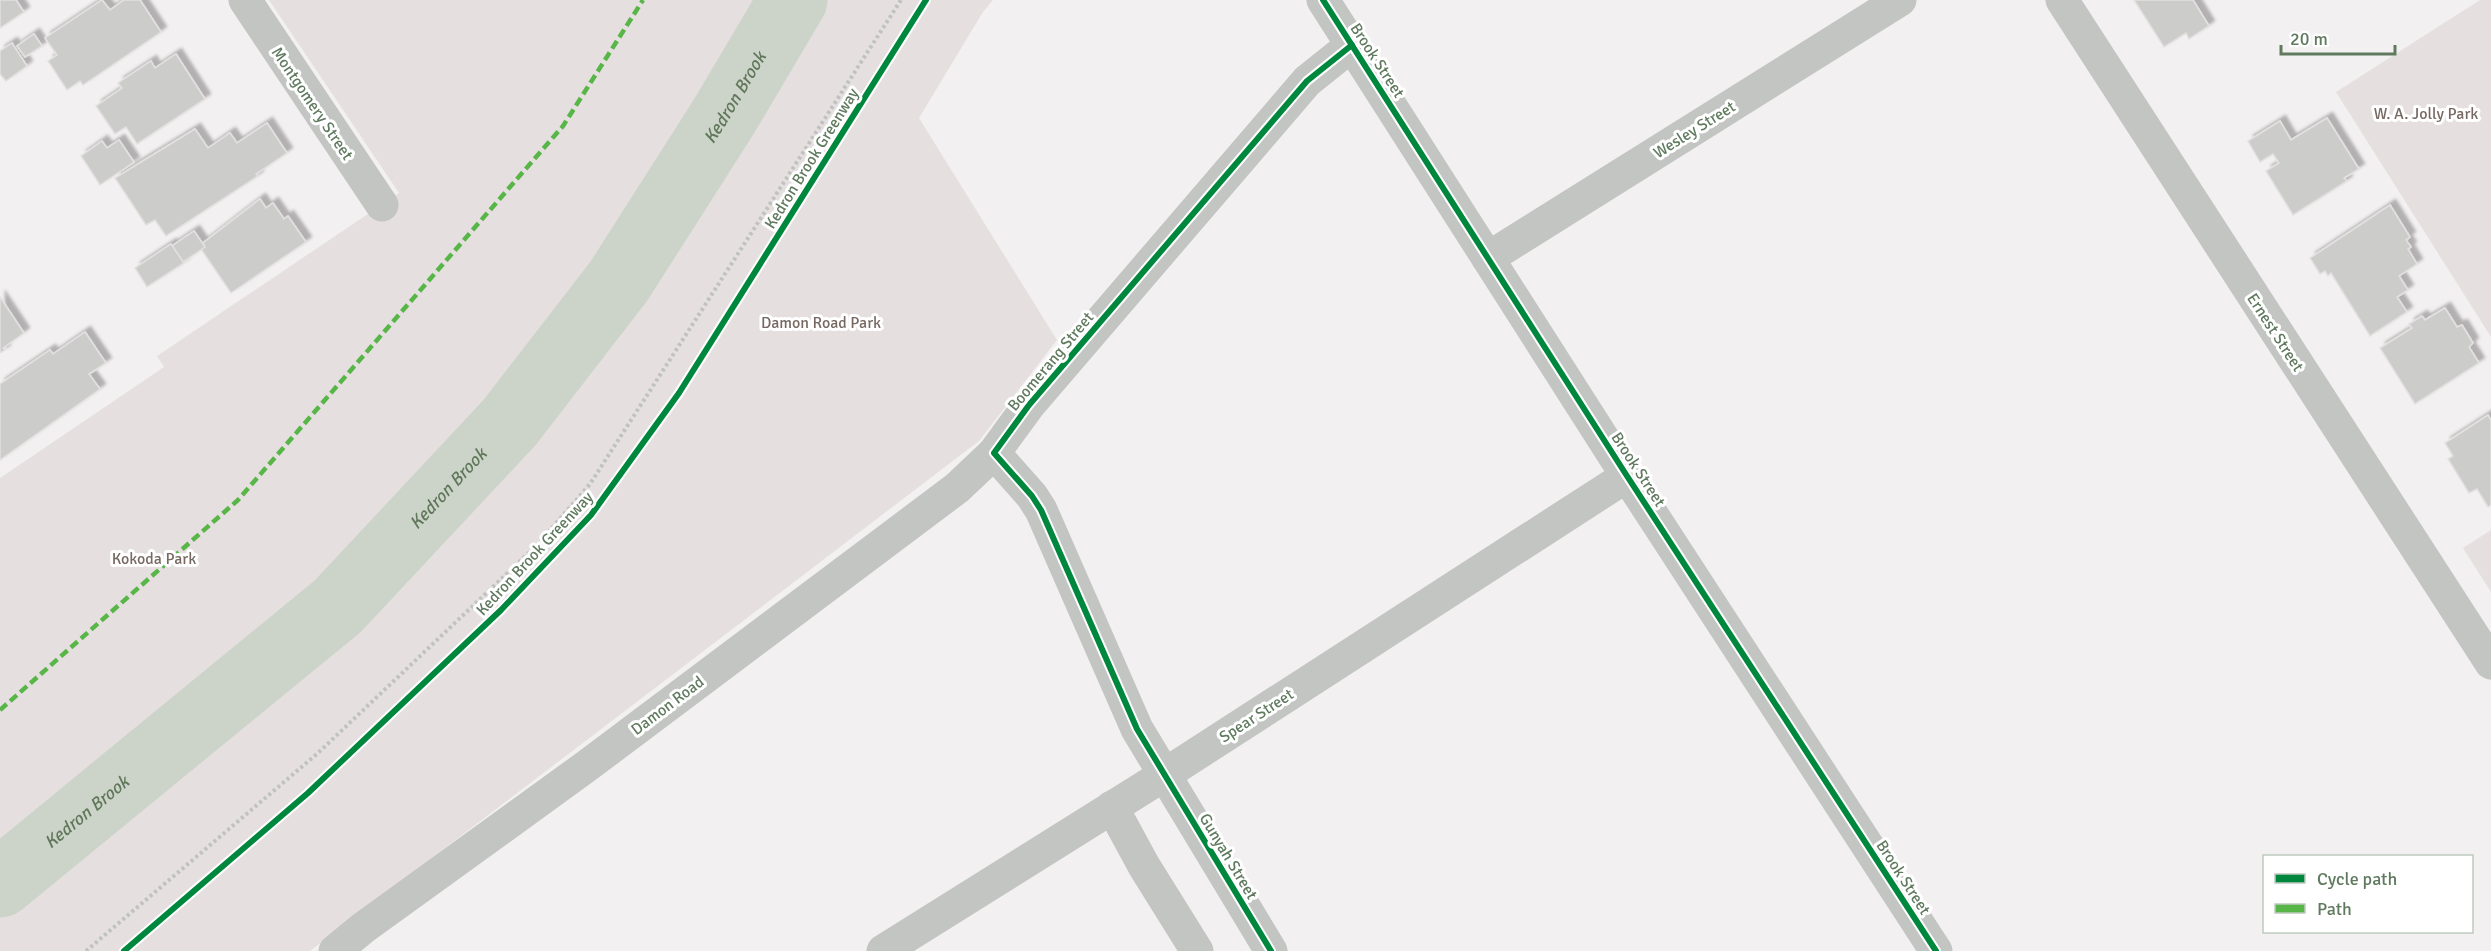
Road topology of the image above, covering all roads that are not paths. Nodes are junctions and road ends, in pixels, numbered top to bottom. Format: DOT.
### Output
graph roads {
  1 [pos="245,0"];
  2 [pos="1323,0"];
  3 [pos="1900,0"];
  4 [pos="2062,0"];
  5 [pos="1352,45"];
  6 [pos="382,205"];
  7 [pos="1488,258"];
  8 [pos="994,453"];
  9 [pos="1627,476"];
  10 [pos="2491,663"];
  11 [pos="1164,775"];
  12 [pos="1112,807"];
  13 [pos="335,951"];
  14 [pos="883,951"];
  15 [pos="1197,951"];
  16 [pos="1271,951"];
  17 [pos="1936,951"];
  1 -- 6 [label="street, Montgomery Street"];
  2 -- 5 [label="street, Brook Street"];
  3 -- 7 [label="street, Wesley Street"];
  4 -- 10 [label="street, Ernest Street"];
  5 -- 7 [label="street, Brook Street"];
  5 -- 8 [label="street, Boomerang Street"];
  7 -- 9 [label="street, Brook Street"];
  8 -- 11 [label="street"];
  8 -- 13 [label="street, Damon Road"];
  9 -- 11 [label="street, Spear Street"];
  9 -- 17 [label="street, Brook Street"];
  11 -- 12 [label="street, Spear Street"];
  11 -- 16 [label="street, Gunyah Street"];
  12 -- 14 [label="street, Spear Street"];
  12 -- 15 [label="street"];
}
